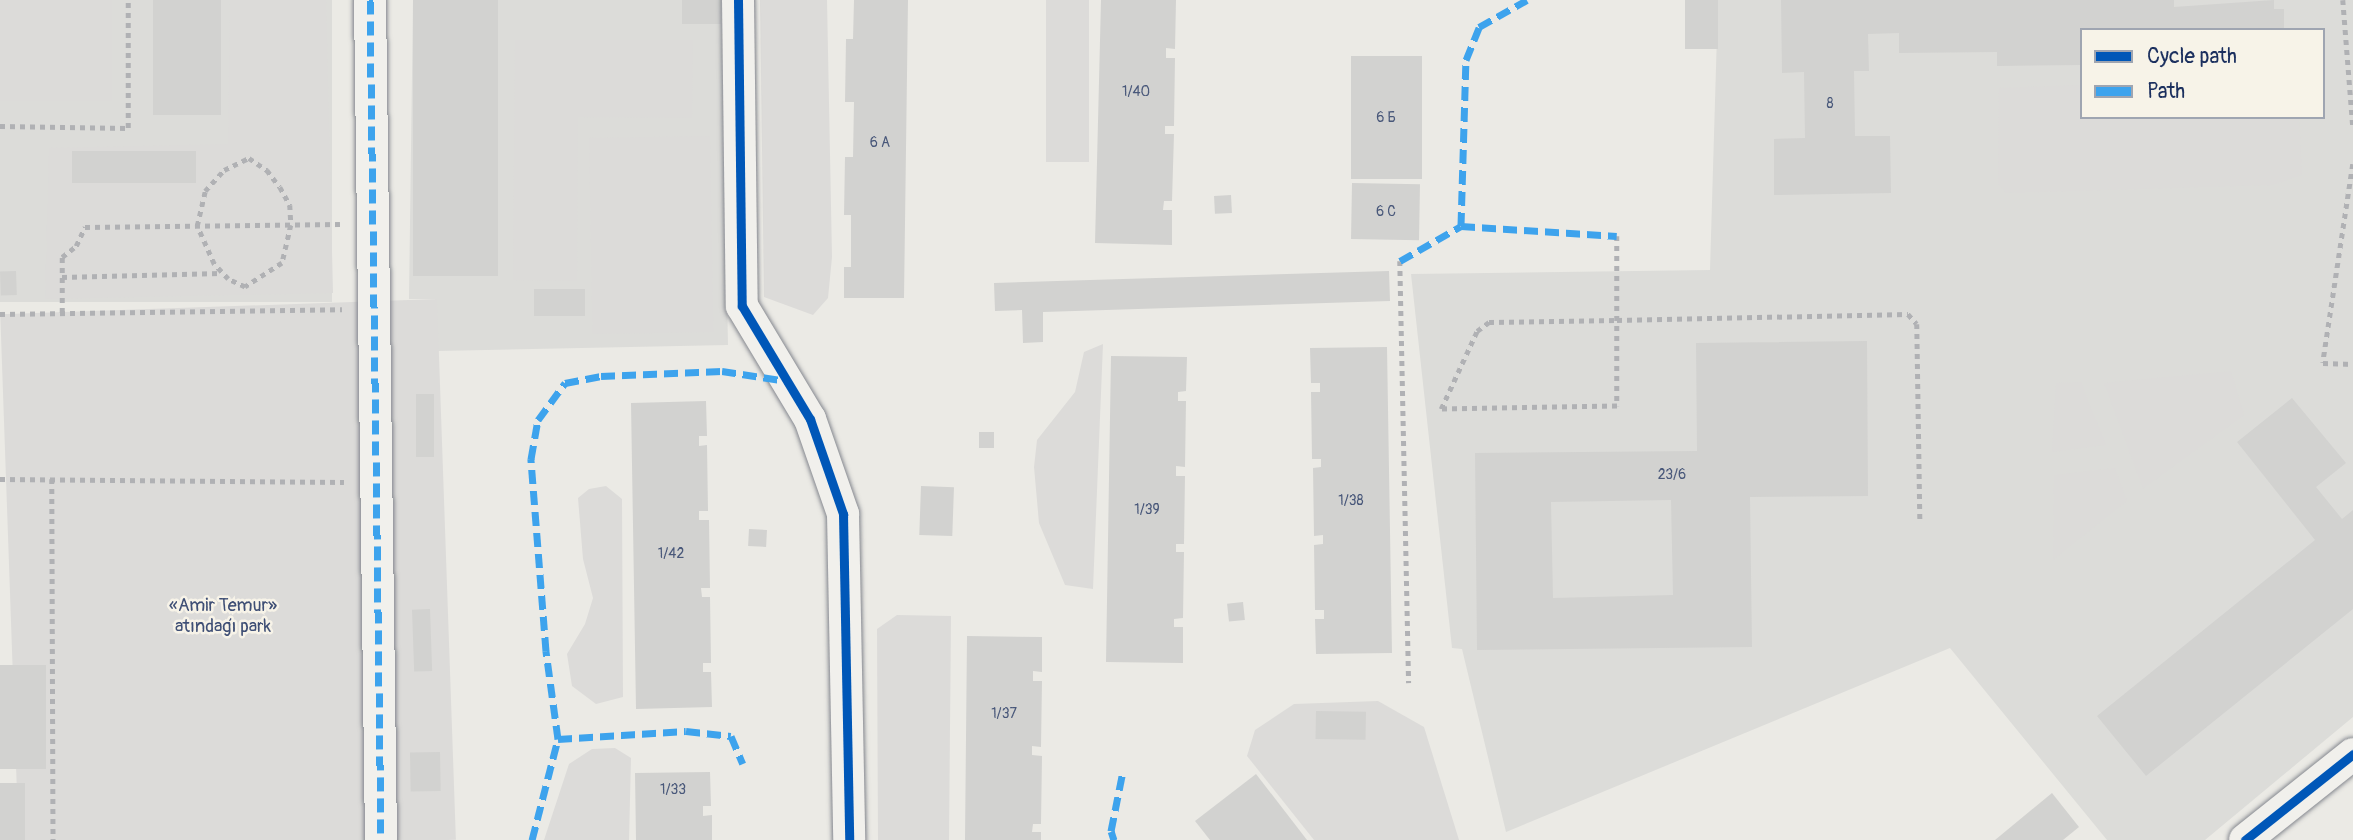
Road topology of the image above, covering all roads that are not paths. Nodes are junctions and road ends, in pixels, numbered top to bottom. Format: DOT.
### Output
graph roads {
  1 [pos="370,0"];
  2 [pos="738,0"];
  3 [pos="2353,754"];
  4 [pos="381,840"];
  5 [pos="849,840"];
  6 [pos="2245,840"];
  1 -- 4 [label="street"];
  2 -- 5 [label="street"];
  3 -- 6 [label="street"];
}
